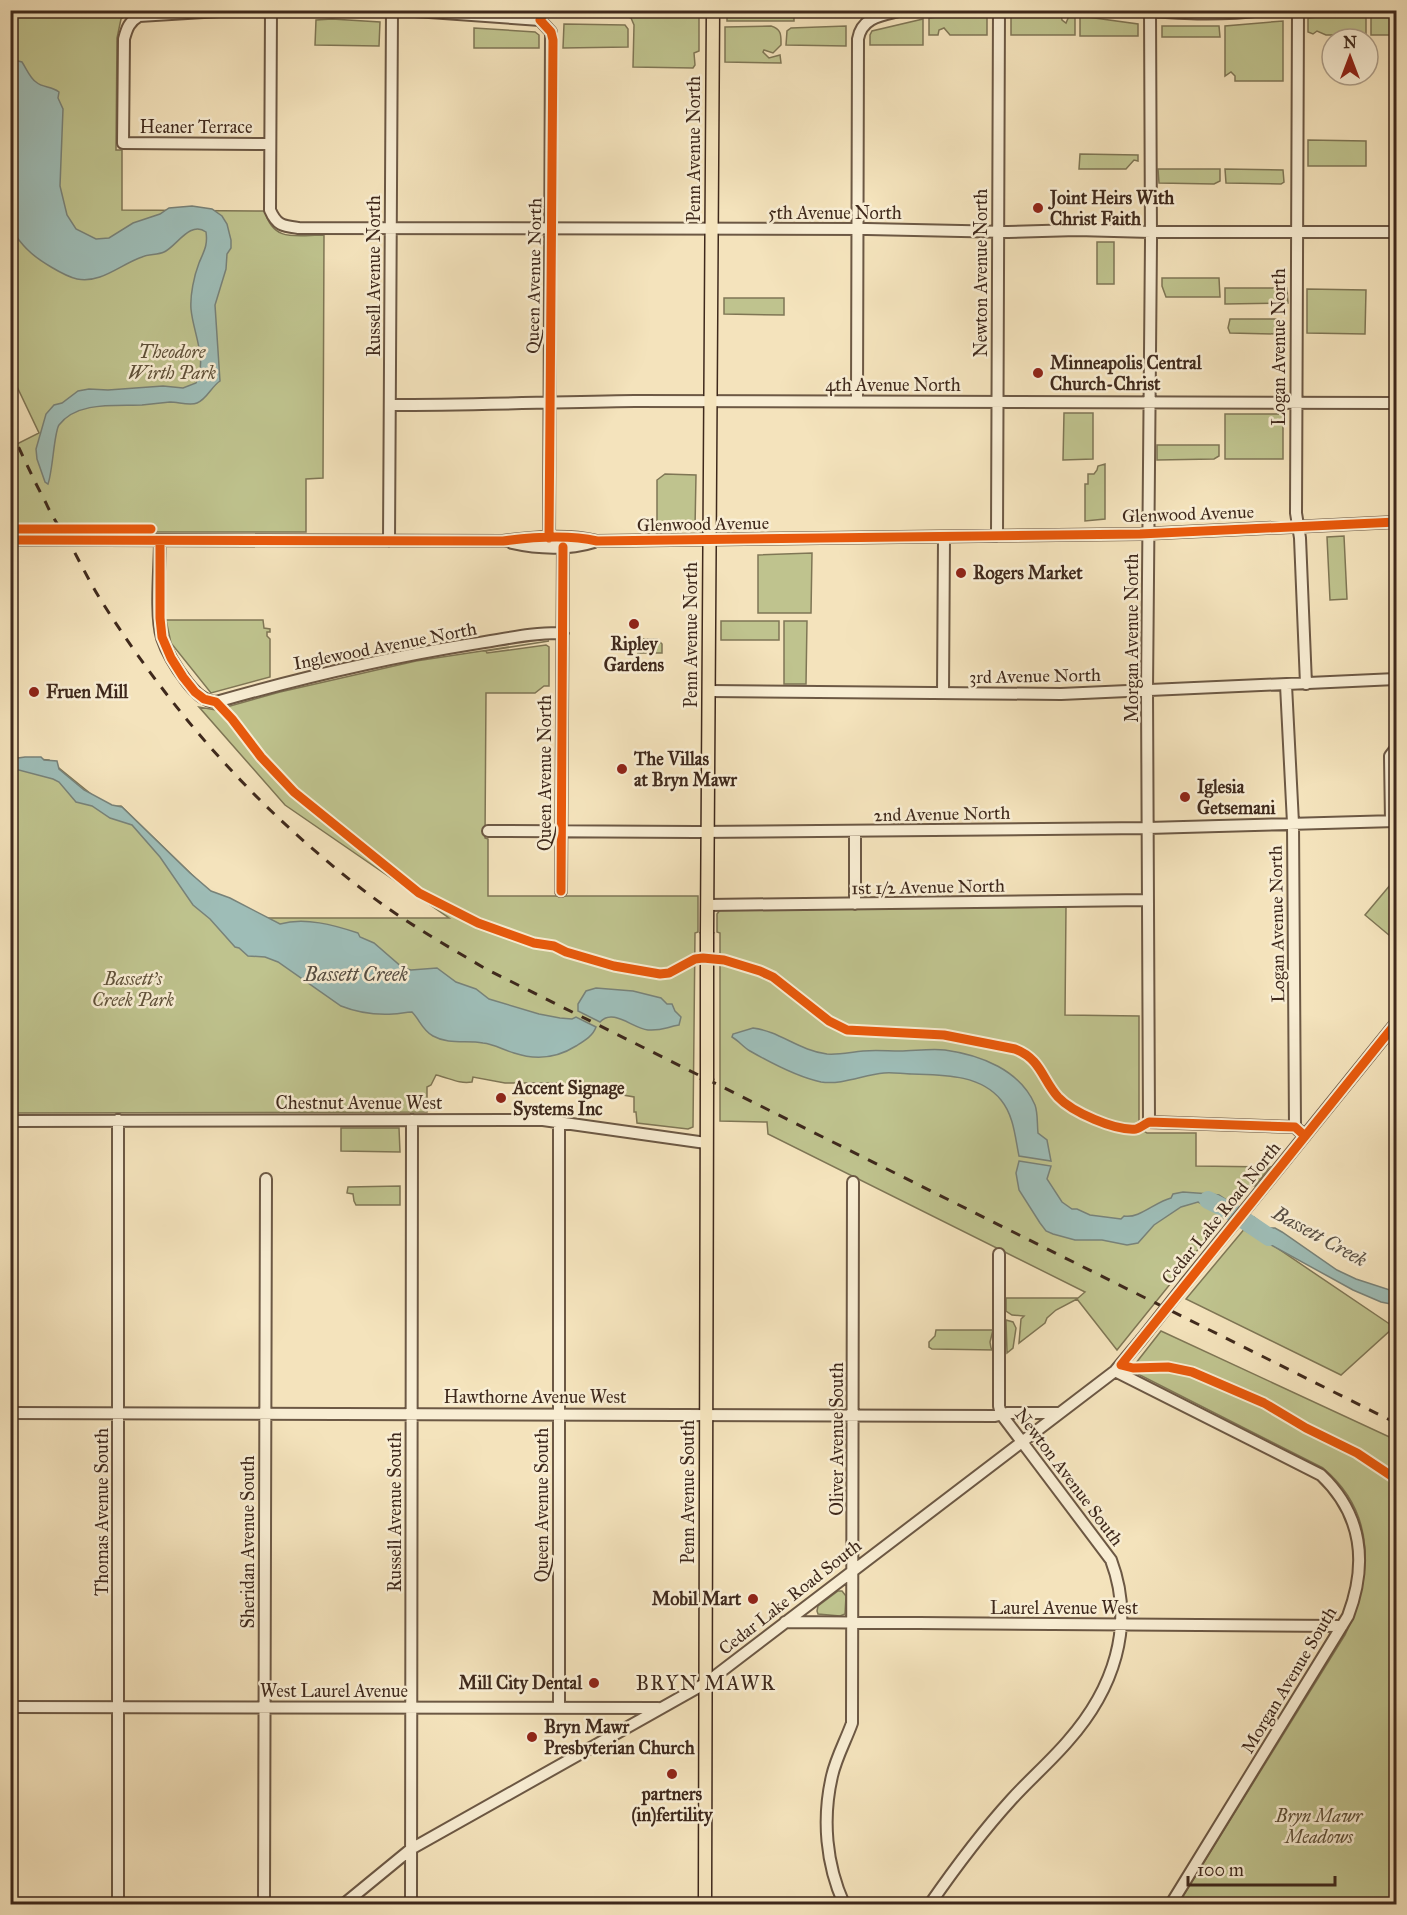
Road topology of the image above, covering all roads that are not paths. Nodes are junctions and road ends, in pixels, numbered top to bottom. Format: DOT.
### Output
graph roads {
  1 [pos="236,10"];
  2 [pos="271,10"];
  3 [pos="393,10"];
  4 [pos="401,10"];
  5 [pos="713,10"];
  6 [pos="903,10"];
  7 [pos="999,10"];
  8 [pos="1130,10"];
  9 [pos="1263,10"];
  10 [pos="1298,10"];
  11 [pos="1150,11"];
  12 [pos="270,144"];
  13 [pos="391,228"];
  14 [pos="551,228"];
  15 [pos="712,229"];
  16 [pos="858,229"];
  17 [pos="1296,231"];
  18 [pos="998,232"];
  19 [pos="1151,232"];
  20 [pos="1396,232"];
  21 [pos="710,401"];
  22 [pos="1149,401"];
  23 [pos="549,402"];
  24 [pos="857,402"];
  25 [pos="997,402"];
  26 [pos="1295,402"];
  27 [pos="1396,403"];
  28 [pos="390,405"];
  29 [pos="1396,522"];
  30 [pos="1298,526"];
  31 [pos="1149,533"];
  32 [pos="996,536"];
  33 [pos="549,538"];
  34 [pos="944,538"];
  35 [pos="10,540"];
  36 [pos="160,540"];
  37 [pos="390,541"];
  38 [pos="503,541"];
  39 [pos="709,541"];
  40 [pos="597,542"];
  41 [pos="563,547"];
  42 [pos="563,633"];
  43 [pos="1396,679"];
  44 [pos="1306,684"];
  45 [pos="1286,685"];
  46 [pos="1147,690"];
  47 [pos="709,691"];
  48 [pos="943,693"];
  49 [pos="1396,748"];
  50 [pos="1394,821"];
  51 [pos="1293,823"];
  52 [pos="1148,828"];
  53 [pos="488,831"];
  54 [pos="855,831"];
  55 [pos="562,832"];
  56 [pos="708,832"];
  57 [pos="561,891"];
  58 [pos="1148,900"];
  59 [pos="855,904"];
  60 [pos="708,905"];
  61 [pos="1396,1023"];
  62 [pos="707,1080"];
  63 [pos="412,1119"];
  64 [pos="118,1120"];
  65 [pos="10,1121"];
  66 [pos="559,1121"];
  67 [pos="1295,1126"];
  68 [pos="1305,1136"];
  69 [pos="706,1143"];
  70 [pos="266,1179"];
  71 [pos="853,1182"];
  72 [pos="999,1254"];
  73 [pos="1141,1340"];
  74 [pos="1115,1371"];
  75 [pos="10,1413"];
  76 [pos="412,1413"];
  77 [pos="1059,1413"];
  78 [pos="118,1414"];
  79 [pos="264,1414"];
  80 [pos="559,1414"];
  81 [pos="706,1414"];
  82 [pos="1001,1414"];
  83 [pos="853,1416"];
  84 [pos="1022,1442"];
  85 [pos="853,1570"];
  86 [pos="785,1622"];
  87 [pos="853,1623"];
  88 [pos="1122,1625"];
  89 [pos="1342,1626"];
  90 [pos="706,1683"];
  91 [pos="10,1707"];
  92 [pos="118,1707"];
  93 [pos="264,1707"];
  94 [pos="411,1707"];
  95 [pos="559,1708"];
  96 [pos="658,1708"];
  97 [pos="411,1849"];
  98 [pos="118,1905"];
  99 [pos="264,1905"];
  100 [pos="344,1905"];
  101 [pos="411,1905"];
  102 [pos="705,1905"];
  103 [pos="844,1905"];
  104 [pos="930,1905"];
  105 [pos="1171,1905"];
  1 -- 12 [label="street, Heaner Terrace"];
  2 -- 12 [label="street"];
  3 -- 13 [label="street, Russell Avenue North"];
  4 -- 14 [label="street, Queen Avenue North"];
  5 -- 15 [label="main road, Penn Avenue North"];
  6 -- 16 [label="street"];
  7 -- 18 [label="street, Newton Avenue North"];
  8 -- 11 [label="street"];
  9 -- 11 [label="street"];
  10 -- 17 [label="street, Logan Avenue North"];
  11 -- 19 [label="street, Morgan Avenue North"];
  12 -- 13 [label="street, 5th Avenue North"];
  13 -- 14 [label="street, 5th Avenue North"];
  13 -- 28 [label="street, Russell Avenue North"];
  14 -- 15 [label="street, 5th Avenue North"];
  14 -- 23 [label="street, Queen Avenue North"];
  15 -- 16 [label="street, 5th Avenue North"];
  15 -- 21 [label="main road, Penn Avenue North"];
  16 -- 18 [label="street, 5th Avenue North"];
  16 -- 24 [label="street"];
  17 -- 19 [label="street, 5th Avenue North"];
  17 -- 20 [label="street, 5th Avenue North"];
  17 -- 26 [label="street, Logan Avenue North"];
  18 -- 19 [label="street, 5th Avenue North"];
  18 -- 25 [label="street, Newton Avenue North"];
  19 -- 22 [label="street, Morgan Avenue North"];
  21 -- 23 [label="street, 4th Avenue North"];
  21 -- 24 [label="street, 4th Avenue North"];
  21 -- 39 [label="main road, Penn Avenue North"];
  22 -- 25 [label="street, 4th Avenue North"];
  22 -- 26 [label="street, 4th Avenue North"];
  22 -- 31 [label="street, Morgan Avenue North"];
  23 -- 28 [label="street, 4th Avenue North"];
  23 -- 33 [label="street, Queen Avenue North"];
  24 -- 25 [label="street, 4th Avenue North"];
  25 -- 32 [label="street, Newton Avenue North"];
  26 -- 27 [label="street, 4th Avenue North"];
  26 -- 30 [label="street, Logan Avenue North"];
  28 -- 37 [label="street, Russell Avenue North"];
  29 -- 30 [label="street, Glenwood Avenue"];
  30 -- 31 [label="street, Glenwood Avenue"];
  30 -- 44 [label="street, Logan Avenue North"];
  31 -- 32 [label="street, Glenwood Avenue"];
  31 -- 46 [label="street, Morgan Avenue North"];
  32 -- 34 [label="street, Glenwood Avenue"];
  33 -- 38 [label="street, Glenwood Avenue"];
  33 -- 40 [label="street, Glenwood Avenue"];
  34 -- 39 [label="street, Glenwood Avenue"];
  34 -- 48 [label="street"];
  35 -- 36 [label="street, Glenwood Avenue, bridge"];
  36 -- 37 [label="street, Glenwood Avenue"];
  36 -- 42 [label="street, Inglewood Avenue North"];
  37 -- 38 [label="street, Glenwood Avenue"];
  38 -- 41 [label="street, Glenwood Avenue"];
  39 -- 40 [label="street, Glenwood Avenue"];
  39 -- 47 [label="main road, Penn Avenue North"];
  40 -- 41 [label="street, Glenwood Avenue"];
  41 -- 42 [label="street, Queen Avenue North"];
  42 -- 55 [label="street, Queen Avenue North"];
  43 -- 44 [label="street, 3rd Avenue North"];
  44 -- 45 [label="street, 3rd Avenue North"];
  45 -- 46 [label="street, 3rd Avenue North"];
  45 -- 51 [label="street, Logan Avenue North"];
  46 -- 48 [label="street, 3rd Avenue North"];
  46 -- 52 [label="street, Morgan Avenue North"];
  47 -- 48 [label="street, 3rd Avenue North"];
  47 -- 56 [label="main road, Penn Avenue North"];
  49 -- 50 [label="street"];
  50 -- 51 [label="street, 2nd Avenue North"];
  51 -- 52 [label="street, 2nd Avenue North"];
  51 -- 67 [label="street, Logan Avenue North"];
  52 -- 54 [label="street, 2nd Avenue North"];
  52 -- 58 [label="street, Morgan Avenue North"];
  53 -- 55 [label="street, 2nd Avenue North"];
  54 -- 56 [label="street, 2nd Avenue North"];
  54 -- 59 [label="street"];
  55 -- 56 [label="street, 2nd Avenue North"];
  55 -- 57 [label="street, Queen Avenue North"];
  56 -- 60 [label="main road, Penn Avenue North"];
  58 -- 59 [label="street, 1st 1/2 Avenue North"];
  58 -- 67 [label="street, Morgan Avenue North"];
  59 -- 60 [label="street, 1st 1/2 Avenue North"];
  60 -- 62 [label="main road, Penn Avenue North, bridge"];
  61 -- 68 [label="street, Cedar Lake Road North"];
  62 -- 69 [label="main road, Penn Avenue South"];
  63 -- 64 [label="street, Chestnut Avenue West"];
  63 -- 66 [label="street, Chestnut Avenue West"];
  63 -- 76 [label="street, Russell Avenue South"];
  64 -- 65 [label="street, Chestnut Avenue West"];
  64 -- 78 [label="street, Thomas Avenue South"];
  66 -- 69 [label="street, Chestnut Avenue West"];
  66 -- 80 [label="street, Queen Avenue South"];
  67 -- 68 [label="street"];
  68 -- 73 [label="street, Cedar Lake Road North, bridge"];
  69 -- 81 [label="main road, Penn Avenue South"];
  70 -- 79 [label="street, Sheridan Avenue South"];
  71 -- 83 [label="street, Oliver Avenue South"];
  72 -- 82 [label="street, Newton Avenue South"];
  73 -- 74 [label="street, Cedar Lake Road South"];
  74 -- 77 [label="street, Cedar Lake Road South"];
  74 -- 89 [label="street, Morgan Avenue South"];
  75 -- 78 [label="street, Hawthorne Avenue West"];
  76 -- 79 [label="street, Hawthorne Avenue West"];
  76 -- 80 [label="street, Hawthorne Avenue West"];
  76 -- 94 [label="street, Russell Avenue South"];
  77 -- 82 [label="street, Hawthorne Avenue West"];
  77 -- 84 [label="street, Cedar Lake Road South"];
  78 -- 79 [label="street, Hawthorne Avenue West"];
  78 -- 92 [label="street, Thomas Avenue South"];
  79 -- 93 [label="street, Sheridan Avenue South"];
  80 -- 81 [label="street, Hawthorne Avenue West"];
  80 -- 95 [label="street, Queen Avenue South"];
  81 -- 83 [label="street, Hawthorne Avenue West"];
  81 -- 90 [label="main road, Penn Avenue South"];
  82 -- 83 [label="street, Hawthorne Avenue West"];
  82 -- 84 [label="street, Newton Avenue South"];
  83 -- 85 [label="street, Oliver Avenue South"];
  84 -- 85 [label="street, Cedar Lake Road South"];
  84 -- 88 [label="street, Newton Avenue South"];
  85 -- 86 [label="street, Cedar Lake Road South"];
  85 -- 87 [label="street, Oliver Avenue South"];
  86 -- 87 [label="street, Laurel Avenue West"];
  86 -- 90 [label="street, Cedar Lake Road South"];
  87 -- 88 [label="street, Laurel Avenue West"];
  87 -- 103 [label="street, Oliver Avenue South"];
  88 -- 89 [label="street, Laurel Avenue West"];
  88 -- 104 [label="street, Newton Avenue South"];
  89 -- 105 [label="street, Morgan Avenue South"];
  90 -- 96 [label="street, Cedar Lake Road South"];
  90 -- 102 [label="main road, Penn Avenue South"];
  91 -- 92 [label="street, West Laurel Avenue"];
  92 -- 93 [label="street, West Laurel Avenue"];
  92 -- 98 [label="street, Thomas Avenue South"];
  93 -- 94 [label="street, West Laurel Avenue"];
  93 -- 99 [label="street, Sheridan Avenue South"];
  94 -- 95 [label="street, West Laurel Avenue"];
  94 -- 97 [label="street, Russell Avenue South"];
  95 -- 96 [label="street, West Laurel Avenue"];
  96 -- 97 [label="street, Cedar Lake Road South"];
  97 -- 100 [label="street, Cedar Lake Road South"];
  97 -- 101 [label="street, Russell Avenue South"];
}
